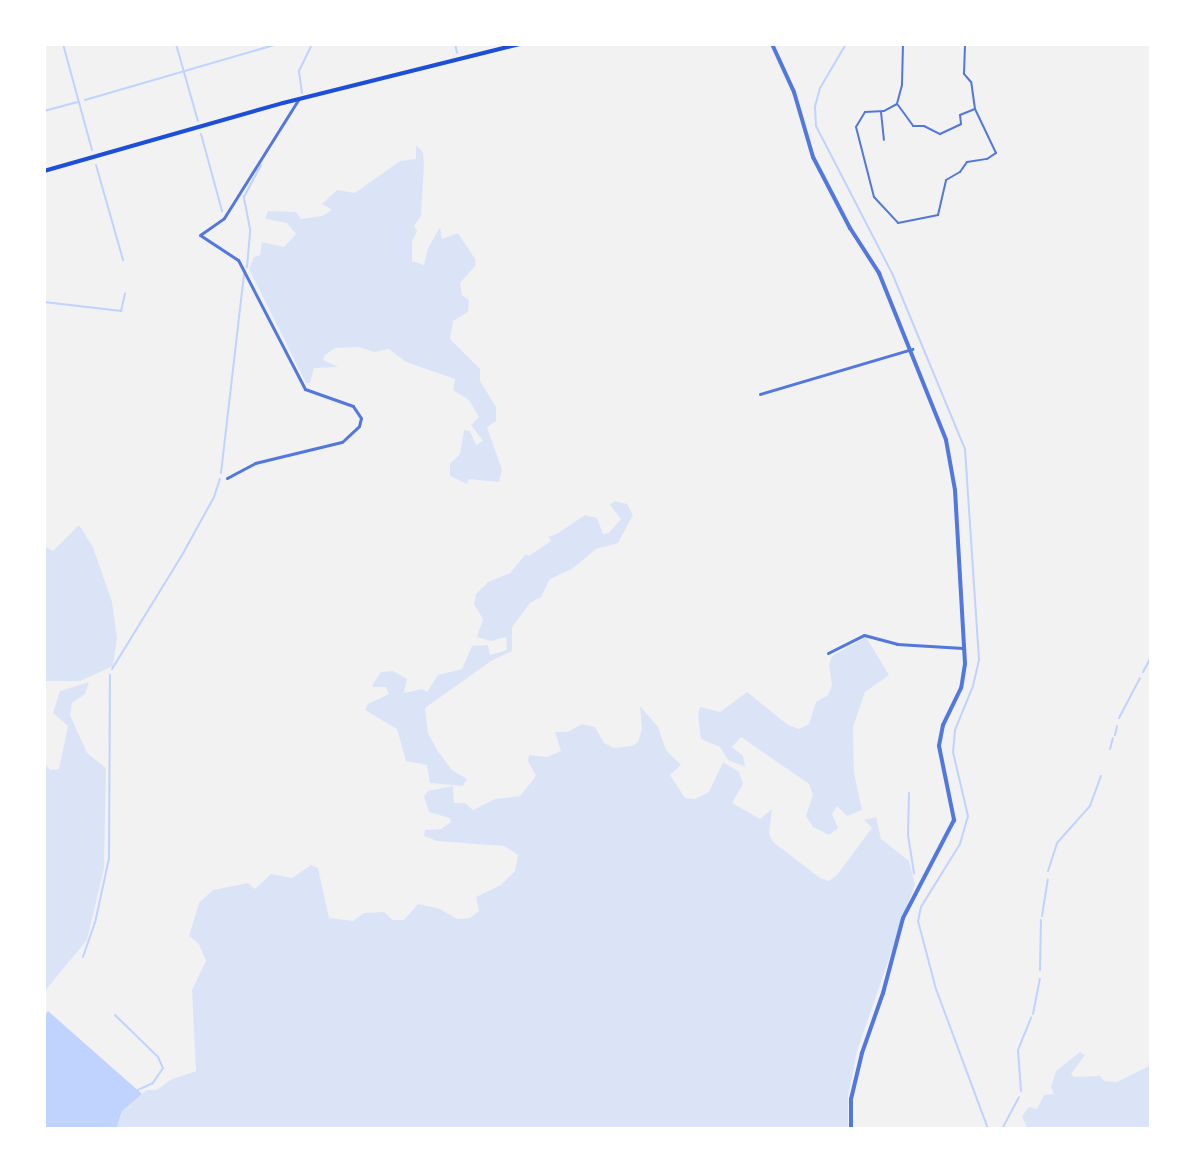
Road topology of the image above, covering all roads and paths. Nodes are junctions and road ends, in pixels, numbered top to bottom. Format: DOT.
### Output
graph roads {
  1 [pos="519,44"];
  2 [pos="772,44"];
  3 [pos="903,44"];
  4 [pos="965,44"];
  5 [pos="298,99"];
  6 [pos="897,104"];
  7 [pos="975,109"];
  8 [pos="880,111"];
  9 [pos="884,140"];
  10 [pos="44,171"];
  11 [pos="909,349"];
  12 [pos="760,394"];
  13 [pos="227,478"];
  14 [pos="963,648"];
  15 [pos="828,653"];
  16 [pos="851,1129"];
  1 -- 5 [label="main road"];
  2 -- 11 [label="street"];
  3 -- 6 [label="lane"];
  4 -- 7 [label="lane"];
  5 -- 10 [label="main road"];
  5 -- 13 [label="street"];
  6 -- 7 [label="lane"];
  6 -- 8 [label="lane"];
  7 -- 8 [label="lane"];
  8 -- 9 [label="lane"];
  11 -- 12 [label="street"];
  11 -- 14 [label="street"];
  14 -- 15 [label="street"];
  14 -- 16 [label="street"];
}
